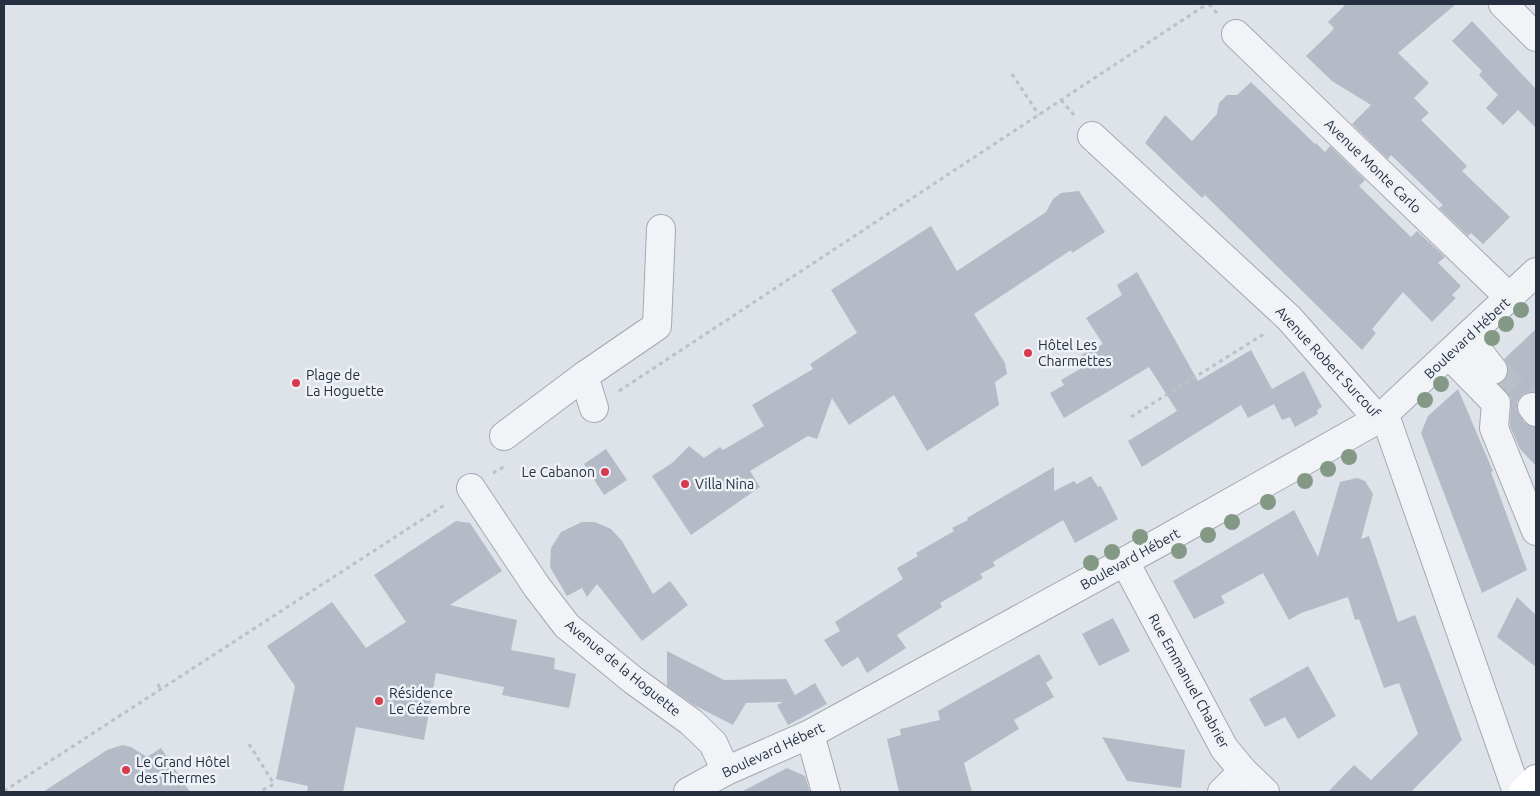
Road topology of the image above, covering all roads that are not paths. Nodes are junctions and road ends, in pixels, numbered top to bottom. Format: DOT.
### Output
graph roads {
  1 [pos="1503,4"];
  2 [pos="1236,34"];
  3 [pos="1536,37"];
  4 [pos="1092,136"];
  5 [pos="661,229"];
  6 [pos="1536,272"];
  7 [pos="1510,298"];
  8 [pos="1458,346"];
  9 [pos="1493,370"];
  10 [pos="584,376"];
  11 [pos="594,408"];
  12 [pos="1380,418"];
  13 [pos="504,436"];
  14 [pos="471,488"];
  15 [pos="1536,531"];
  16 [pos="1125,562"];
  17 [pos="810,734"];
  18 [pos="726,771"];
  19 [pos="1243,771"];
  20 [pos="1536,780"];
  21 [pos="688,792"];
  22 [pos="826,792"];
  23 [pos="1222,792"];
  24 [pos="1265,792"];
  25 [pos="1517,792"];
  26 [pos="1523,792"];
  1 -- 3 [label="street"];
  2 -- 7 [label="street, Avenue Monte Carlo"];
  4 -- 12 [label="street, Avenue Robert Surcouf"];
  5 -- 10 [label="street"];
  6 -- 7 [label="street, Boulevard Hébert"];
  7 -- 8 [label="street, Boulevard Hébert"];
  8 -- 9 [label="street"];
  8 -- 12 [label="street, Boulevard Hébert"];
  8 -- 15 [label="street"];
  10 -- 11 [label="street"];
  10 -- 13 [label="street"];
  12 -- 16 [label="street, Boulevard Hébert"];
  12 -- 25 [label="street, Avenue Robert Surcouf"];
  14 -- 18 [label="street, Avenue de la Hoguette"];
  16 -- 17 [label="street, Boulevard Hébert"];
  16 -- 19 [label="street, Rue Emmanuel Chabrier"];
  17 -- 18 [label="street, Boulevard Hébert"];
  17 -- 22 [label="street"];
  18 -- 21 [label="street, Boulevard Hébert"];
  19 -- 23 [label="street"];
  19 -- 24 [label="street, Rue Emmanuel Chabrier"];
  20 -- 26 [label="main road"];
}
